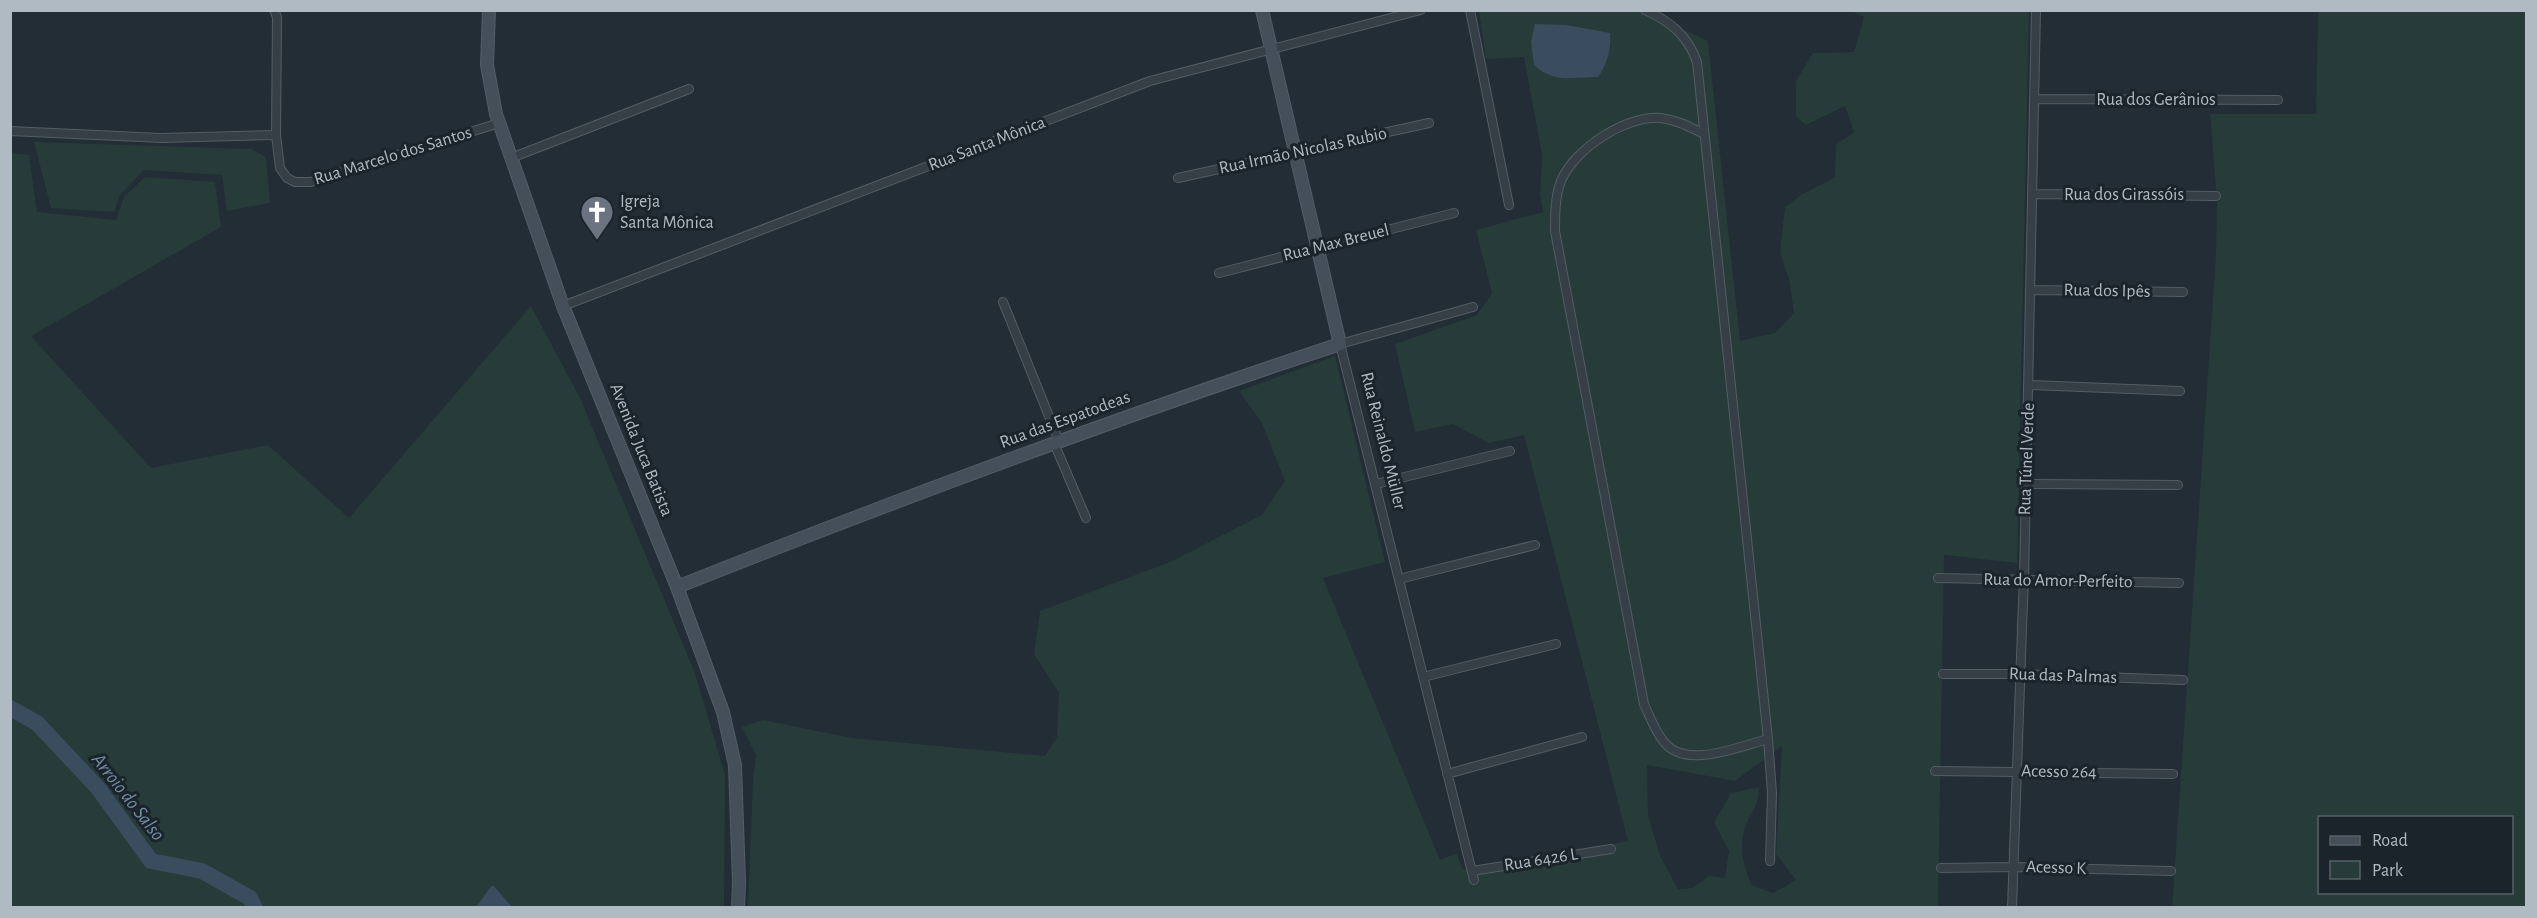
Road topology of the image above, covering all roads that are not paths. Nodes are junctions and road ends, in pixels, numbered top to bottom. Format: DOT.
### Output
graph roads {
  1 [pos="274,10"];
  2 [pos="489,10"];
  3 [pos="1262,10"];
  4 [pos="1421,10"];
  5 [pos="1470,10"];
  6 [pos="1645,10"];
  7 [pos="2036,10"];
  8 [pos="1272,50"];
  9 [pos="689,89"];
  10 [pos="2035,99"];
  11 [pos="2278,100"];
  12 [pos="500,123"];
  13 [pos="1429,123"];
  14 [pos="10,131"];
  15 [pos="1704,134"];
  16 [pos="276,135"];
  17 [pos="1296,152"];
  18 [pos="511,158"];
  19 [pos="1178,178"];
  20 [pos="2032,194"];
  21 [pos="2216,196"];
  22 [pos="1509,205"];
  23 [pos="1454,213"];
  24 [pos="1318,248"];
  25 [pos="1219,273"];
  26 [pos="2031,290"];
  27 [pos="2182,292"];
  28 [pos="1003,302"];
  29 [pos="563,306"];
  30 [pos="1473,307"];
  31 [pos="1340,344"];
  32 [pos="2029,385"];
  33 [pos="2180,391"];
  34 [pos="1056,442"];
  35 [pos="1510,451"];
  36 [pos="1376,484"];
  37 [pos="2026,484"];
  38 [pos="2178,485"];
  39 [pos="1086,518"];
  40 [pos="1535,545"];
  41 [pos="1938,578"];
  42 [pos="1399,579"];
  43 [pos="2024,580"];
  44 [pos="2179,584"];
  45 [pos="677,587"];
  46 [pos="1556,644"];
  47 [pos="1942,674"];
  48 [pos="2020,674"];
  49 [pos="1423,677"];
  50 [pos="2183,680"];
  51 [pos="1582,737"];
  52 [pos="1768,739"];
  53 [pos="1939,771"];
  54 [pos="2019,772"];
  55 [pos="1447,774"];
  56 [pos="2173,774"];
  57 [pos="1611,849"];
  58 [pos="1770,861"];
  59 [pos="2014,867"];
  60 [pos="1941,868"];
  61 [pos="2171,871"];
  62 [pos="1473,876"];
  63 [pos="738,908"];
  64 [pos="2012,908"];
  1 -- 16 [label="street"];
  2 -- 12 [label="street, Avenida Juca Batista"];
  3 -- 8 [label="street, Rua Reinaldo Müller"];
  4 -- 8 [label="street, Rua Santa Mônica"];
  5 -- 22 [label="street"];
  6 -- 15 [label="street"];
  7 -- 10 [label="street, Rua Túnel Verde"];
  8 -- 17 [label="street, Rua Reinaldo Müller"];
  8 -- 29 [label="street, Rua Santa Mônica"];
  9 -- 18 [label="street"];
  10 -- 11 [label="street, Rua dos Gerânios"];
  10 -- 20 [label="street, Rua Túnel Verde"];
  12 -- 16 [label="street, Rua Marcelo dos Santos"];
  12 -- 18 [label="street, Avenida Juca Batista"];
  13 -- 17 [label="street, Rua Irmão Nicolas Rubio"];
  14 -- 16 [label="street"];
  15 -- 52 [label="street"];
  15 -- 52 [label="street"];
  17 -- 19 [label="street, Rua Irmão Nicolas Rubio"];
  17 -- 24 [label="street, Rua Reinaldo Müller"];
  18 -- 29 [label="street, Avenida Juca Batista"];
  20 -- 21 [label="street, Rua dos Girassóis"];
  20 -- 26 [label="street, Rua Túnel Verde"];
  23 -- 24 [label="street, Rua Max Breuel"];
  24 -- 25 [label="street, Rua Max Breuel"];
  24 -- 31 [label="street, Rua Reinaldo Müller"];
  26 -- 27 [label="street, Rua dos Ipês"];
  26 -- 32 [label="street, Rua Túnel Verde"];
  28 -- 34 [label="street"];
  29 -- 45 [label="street, Avenida Juca Batista"];
  30 -- 31 [label="street, Rua das Espatodeas"];
  31 -- 34 [label="street, Rua das Espatodeas"];
  31 -- 36 [label="street, Rua Reinaldo Müller"];
  32 -- 33 [label="street"];
  32 -- 37 [label="street, Rua Túnel Verde"];
  34 -- 39 [label="street"];
  34 -- 45 [label="street, Rua das Espatodeas"];
  35 -- 36 [label="street"];
  36 -- 42 [label="street, Rua Reinaldo Müller"];
  37 -- 38 [label="street"];
  37 -- 43 [label="street, Rua Túnel Verde"];
  40 -- 42 [label="street"];
  41 -- 43 [label="street, Rua do Amor-Perfeito"];
  42 -- 49 [label="street, Rua Reinaldo Müller"];
  43 -- 44 [label="street, Rua do Amor-Perfeito"];
  43 -- 48 [label="street, Rua Túnel Verde"];
  45 -- 63 [label="street, Avenida Juca Batista"];
  46 -- 49 [label="street"];
  47 -- 48 [label="street, Rua das Palmas"];
  48 -- 50 [label="street, Rua das Palmas"];
  48 -- 54 [label="street, Rua Túnel Verde"];
  49 -- 55 [label="street, Rua Reinaldo Müller"];
  51 -- 55 [label="street"];
  52 -- 58 [label="street"];
  53 -- 54 [label="street, Acesso 264"];
  54 -- 56 [label="street, Acesso 264"];
  54 -- 59 [label="street, Rua Túnel Verde"];
  55 -- 62 [label="street, Rua Reinaldo Müller"];
  57 -- 62 [label="street, Rua 6426 L"];
  59 -- 60 [label="street, Acesso K"];
  59 -- 61 [label="street, Acesso K"];
  59 -- 64 [label="street, Rua Túnel Verde"];
}
